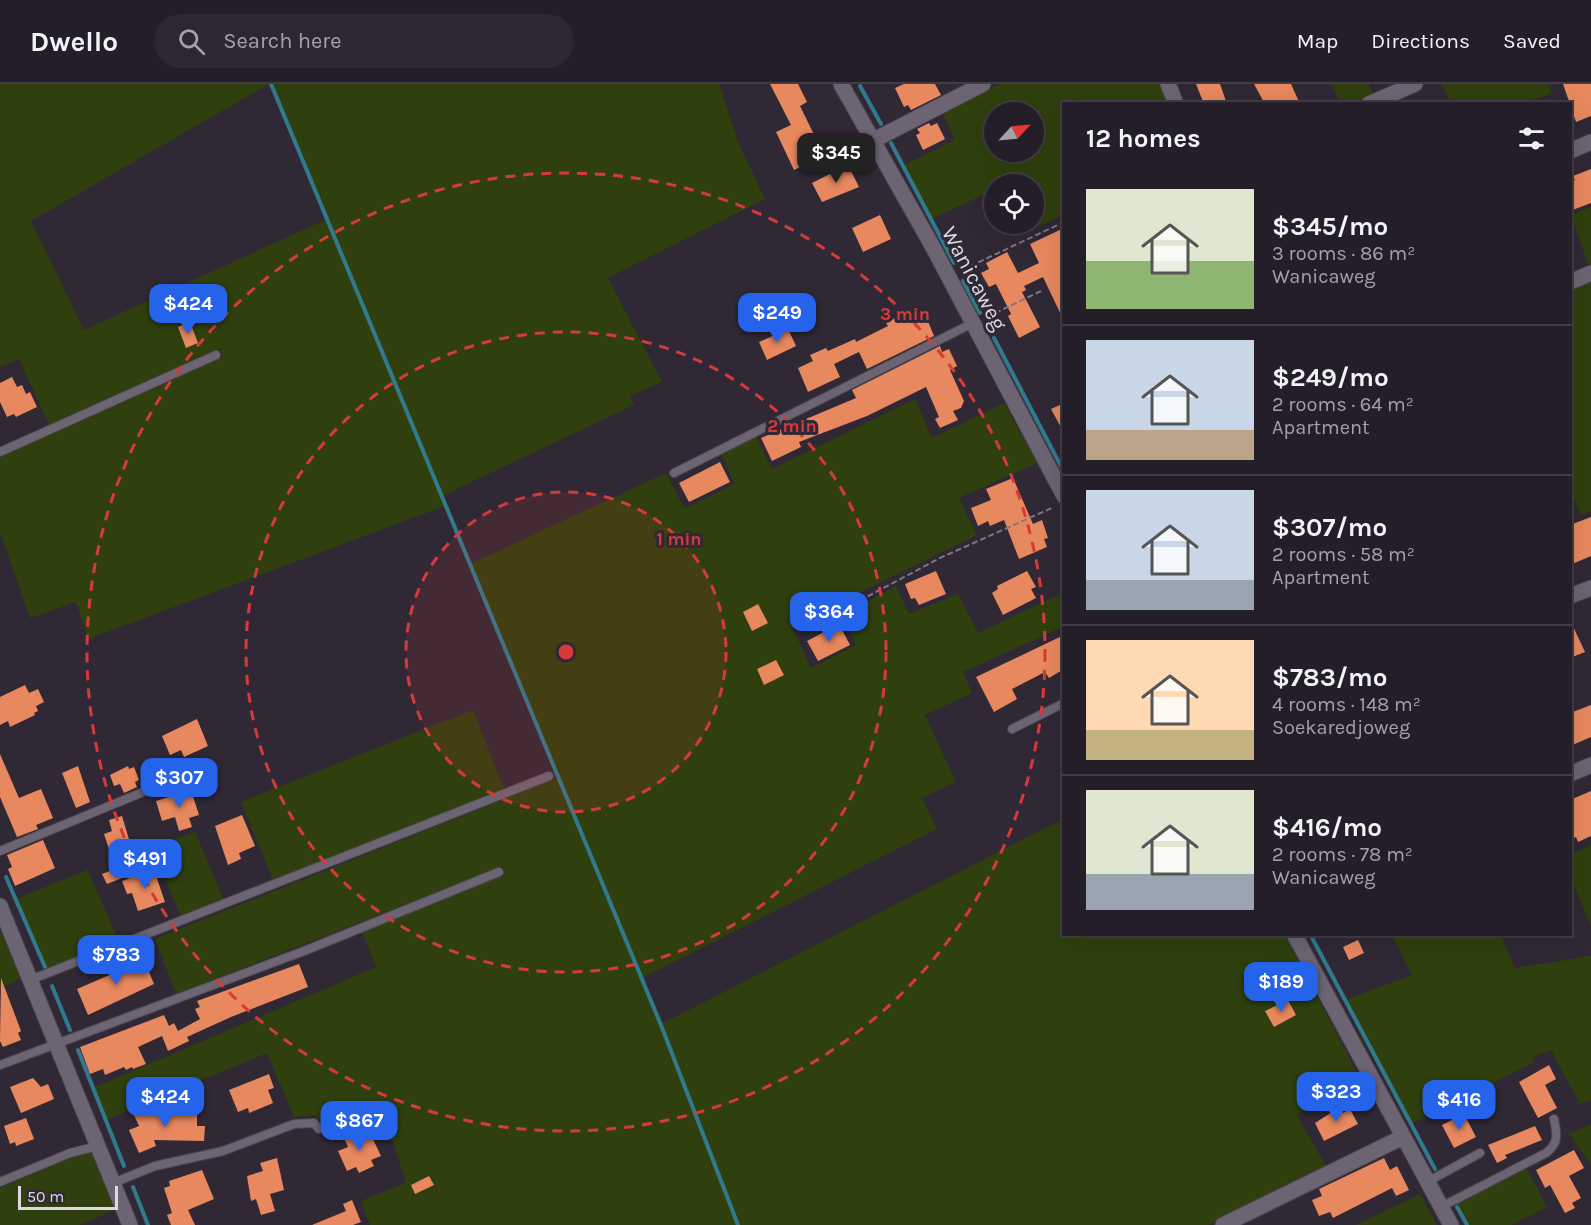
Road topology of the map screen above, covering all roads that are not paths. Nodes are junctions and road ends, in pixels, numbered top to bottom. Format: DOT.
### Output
graph roads {
  1 [pos="841,84"];
  2 [pos="983,84"];
  3 [pos="1168,84"];
  4 [pos="1415,84"];
  5 [pos="1175,102"];
  6 [pos="1374,102"];
  7 [pos="874,140"];
  8 [pos="1591,142"];
  9 [pos="1572,150"];
  10 [pos="1591,273"];
  11 [pos="1572,281"];
  12 [pos="973,323"];
  13 [pos="216,355"];
  14 [pos="0,452"];
  15 [pos="675,473"];
  16 [pos="1062,492"];
  17 [pos="1591,588"];
  18 [pos="1572,595"];
  19 [pos="1062,704"];
  20 [pos="1012,729"];
  21 [pos="1591,765"];
  22 [pos="1572,773"];
  23 [pos="549,776"];
  24 [pos="165,783"];
  25 [pos="0,851"];
  26 [pos="499,872"];
  27 [pos="0,906"];
  28 [pos="4,926"];
  29 [pos="1295,936"];
  30 [pos="30,980"];
  31 [pos="56,1044"];
  32 [pos="0,1065"];
  33 [pos="1554,1119"];
  34 [pos="319,1129"];
  35 [pos="1403,1137"];
  36 [pos="98,1146"];
  37 [pos="1480,1153"];
  38 [pos="0,1182"];
  39 [pos="1427,1182"];
  40 [pos="113,1183"];
  41 [pos="1441,1207"];
  42 [pos="130,1225"];
  43 [pos="1223,1225"];
  44 [pos="1451,1225"];
  1 -- 7 [label="street, Wanicaweg"];
  2 -- 7 [label="street"];
  3 -- 5 [label="street"];
  4 -- 6 [label="street"];
  7 -- 12 [label="street, Wanicaweg"];
  8 -- 9 [label="street"];
  10 -- 11 [label="street"];
  12 -- 15 [label="lane"];
  12 -- 16 [label="street, Wanicaweg"];
  13 -- 14 [label="lane"];
  17 -- 18 [label="street"];
  19 -- 20 [label="lane"];
  21 -- 22 [label="street"];
  23 -- 30 [label="lane"];
  24 -- 25 [label="lane"];
  26 -- 31 [label="lane"];
  27 -- 28 [label="street"];
  28 -- 30 [label="street"];
  29 -- 35 [label="street"];
  30 -- 31 [label="street"];
  31 -- 32 [label="lane"];
  31 -- 36 [label="street"];
  33 -- 41 [label="lane"];
  34 -- 40 [label="lane"];
  35 -- 39 [label="street"];
  35 -- 43 [label="street"];
  36 -- 38 [label="lane"];
  36 -- 40 [label="street"];
  37 -- 39 [label="lane"];
  39 -- 41 [label="street"];
  40 -- 42 [label="street"];
  41 -- 44 [label="street"];
}
